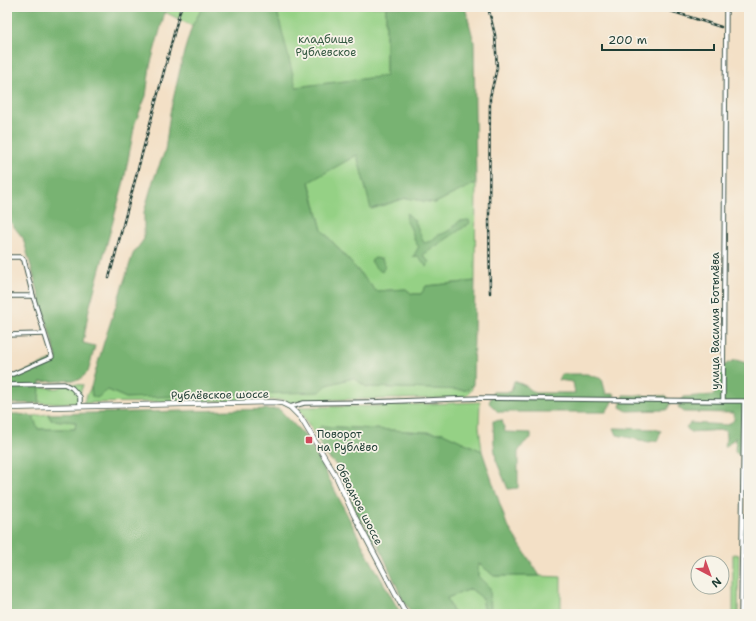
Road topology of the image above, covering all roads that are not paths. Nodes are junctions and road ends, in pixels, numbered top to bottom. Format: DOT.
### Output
graph roads {
  1 [pos="726,7"];
  2 [pos="7,257"];
  3 [pos="7,296"];
  4 [pos="33,296"];
  5 [pos="44,334"];
  6 [pos="7,335"];
  7 [pos="7,374"];
  8 [pos="7,385"];
  9 [pos="723,401"];
  10 [pos="80,406"];
  11 [pos="290,407"];
  12 [pos="7,408"];
  13 [pos="742,556"];
  14 [pos="749,557"];
  15 [pos="406,614"];
  16 [pos="741,614"];
  1 -- 9 [label="street, улица Василия Ботылёва"];
  2 -- 4 [label="street"];
  3 -- 4 [label="street"];
  4 -- 5 [label="street"];
  5 -- 6 [label="street"];
  5 -- 7 [label="street"];
  8 -- 10 [label="street"];
  9 -- 11 [label="street, Рублёвское шоссе"];
  9 -- 13 [label="street, улица Василия Ботылёва"];
  10 -- 11 [label="street, Рублёвское шоссе"];
  10 -- 12 [label="street, Рублёвское шоссе"];
  11 -- 15 [label="street, Обводное шоссе"];
  13 -- 14 [label="street"];
  13 -- 16 [label="street, улица Василия Ботылёва"];
}
